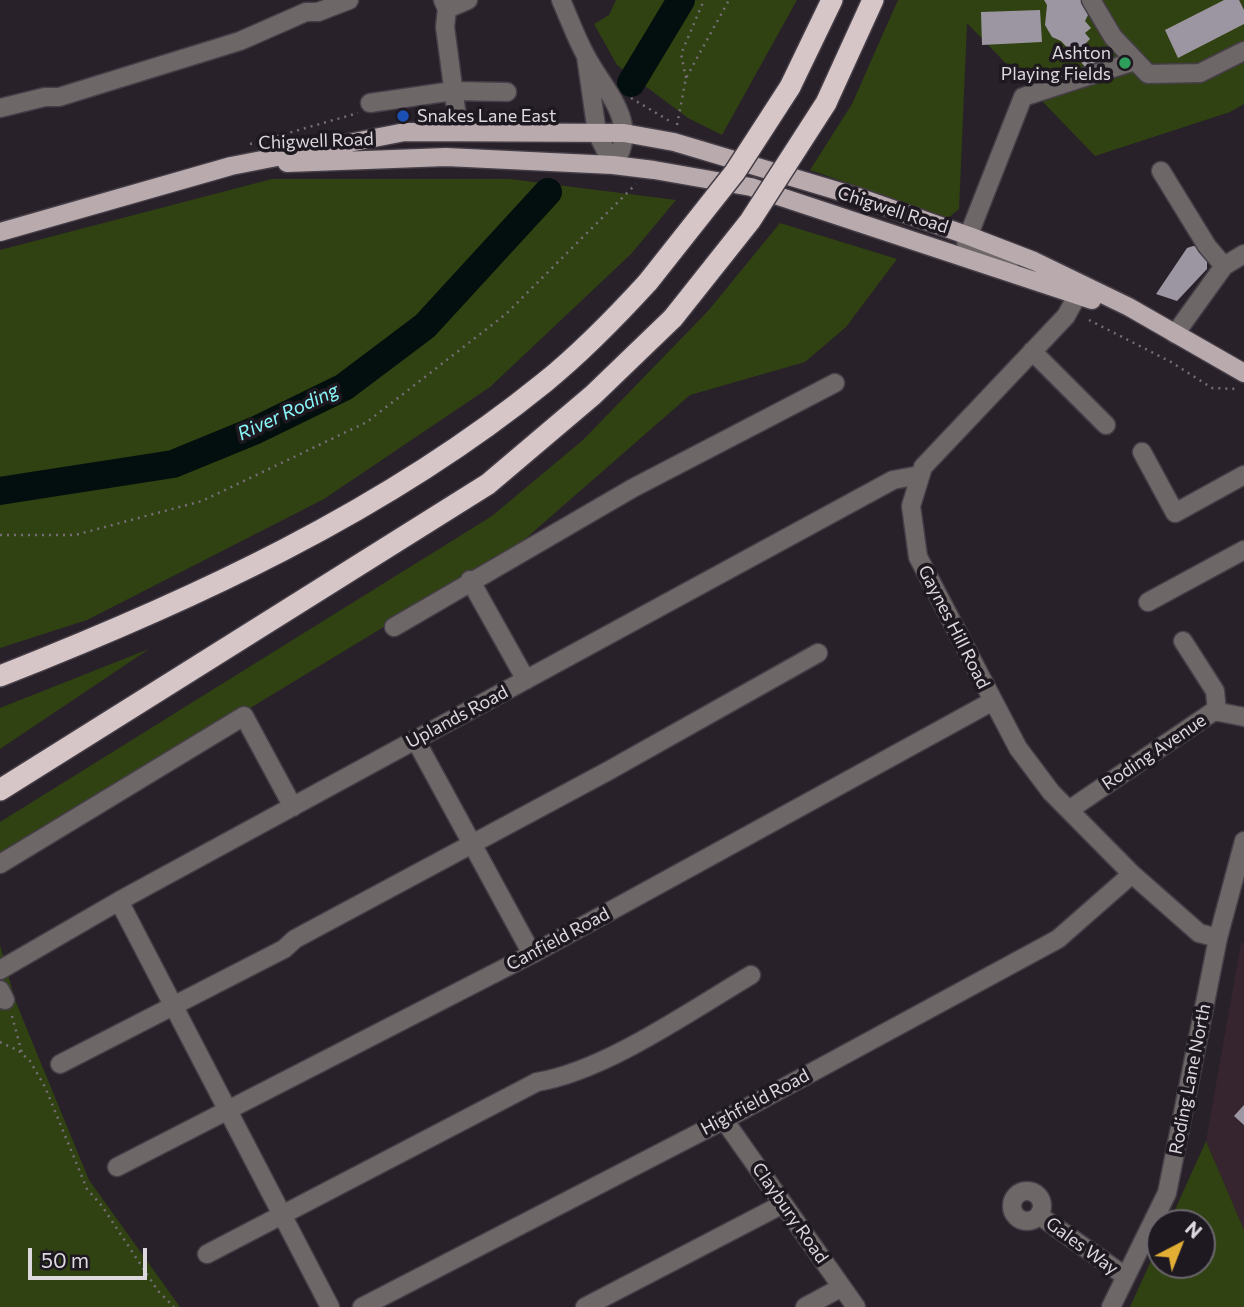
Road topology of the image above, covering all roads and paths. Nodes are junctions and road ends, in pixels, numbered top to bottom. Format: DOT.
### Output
graph roads {
  1 [pos="349,0"];
  2 [pos="468,0"];
  3 [pos="561,0"];
  4 [pos="704,0"];
  5 [pos="729,0"];
  6 [pos="832,0"];
  7 [pos="873,0"];
  8 [pos="1091,0"];
  9 [pos="445,5"];
  10 [pos="1244,51"];
  11 [pos="586,56"];
  12 [pos="1135,61"];
  13 [pos="686,78"];
  14 [pos="453,92"];
  15 [pos="507,92"];
  16 [pos="635,100"];
  17 [pos="370,103"];
  18 [pos="0,108"];
  19 [pos="459,132"];
  20 [pos="597,133"];
  21 [pos="624,133"];
  22 [pos="240,147"];
  23 [pos="613,165"];
  24 [pos="231,166"];
  25 [pos="1161,172"];
  26 [pos="640,181"];
  27 [pos="0,232"];
  28 [pos="969,236"];
  29 [pos="1244,254"];
  30 [pos="1224,266"];
  31 [pos="1012,273"];
  32 [pos="1081,290"];
  33 [pos="1089,320"];
  34 [pos="1175,334"];
  35 [pos="1032,351"];
  36 [pos="1243,381"];
  37 [pos="835,383"];
  38 [pos="1106,425"];
  39 [pos="1142,452"];
  40 [pos="920,475"];
  41 [pos="1244,475"];
  42 [pos="0,535"];
  43 [pos="1244,550"];
  44 [pos="470,580"];
  45 [pos="1148,602"];
  46 [pos="394,627"];
  47 [pos="1183,640"];
  48 [pos="818,653"];
  49 [pos="0,676"];
  50 [pos="526,680"];
  51 [pos="993,701"];
  52 [pos="1217,712"];
  53 [pos="1244,717"];
  54 [pos="415,739"];
  55 [pos="0,790"];
  56 [pos="293,807"];
  57 [pos="1069,810"];
  58 [pos="1244,841"];
  59 [pos="472,844"];
  60 [pos="0,864"];
  61 [pos="1132,874"];
  62 [pos="119,901"];
  63 [pos="1218,938"];
  64 [pos="533,954"];
  65 [pos="0,970"];
  66 [pos="751,975"];
  67 [pos="2,995"];
  68 [pos="173,1006"];
  69 [pos="0,1042"];
  70 [pos="23,1055"];
  71 [pos="60,1064"];
  72 [pos="229,1112"];
  73 [pos="724,1120"];
  74 [pos="117,1167"];
  75 [pos="783,1204"];
  76 [pos="283,1215"];
  77 [pos="1040,1216"];
  78 [pos="207,1254"];
  79 [pos="1125,1276"];
  80 [pos="842,1287"];
  81 [pos="174,1307"];
  82 [pos="330,1307"];
  83 [pos="362,1307"];
  84 [pos="586,1307"];
  85 [pos="805,1307"];
  86 [pos="856,1307"];
  87 [pos="1111,1307"];
  1 -- 18 [label="street"];
  2 -- 9 [label="street"];
  3 -- 11 [label="street"];
  4 -- 13 [label="path"];
  5 -- 13 [label="path"];
  6 -- 49 [label="highway, bridge"];
  7 -- 55 [label="highway, bridge"];
  8 -- 12 [label="street"];
  9 -- 14 [label="street"];
  10 -- 12 [label="street"];
  11 -- 20 [label="street"];
  11 -- 21 [label="street"];
  12 -- 28 [label="street"];
  13 -- 16 [label="path"];
  14 -- 15 [label="street"];
  14 -- 17 [label="street"];
  14 -- 19 [label="street"];
  17 -- 22 [label="path"];
  19 -- 20 [label="main road, Chigwell Road"];
  19 -- 24 [label="main road, Chigwell Road"];
  20 -- 21 [label="main road, Chigwell Road"];
  20 -- 23 [label="street"];
  21 -- 23 [label="street"];
  21 -- 28 [label="main road, Chigwell Road"];
  23 -- 24 [label="main road, Chigwell Road"];
  23 -- 31 [label="main road, Chigwell Road"];
  24 -- 27 [label="main road, Chigwell Road"];
  25 -- 30 [label="street"];
  26 -- 42 [label="path"];
  28 -- 31 [label="street"];
  28 -- 32 [label="main road, Chigwell Road"];
  29 -- 30 [label="street"];
  30 -- 34 [label="street"];
  31 -- 32 [label="main road, Chigwell Road"];
  32 -- 34 [label="main road, Chigwell Road"];
  32 -- 35 [label="street, Gaynes Hill Road"];
  33 -- 36 [label="path"];
  34 -- 36 [label="main road, Chigwell Road"];
  35 -- 38 [label="street"];
  35 -- 40 [label="street, Gaynes Hill Road"];
  37 -- 44 [label="street"];
  39 -- 41 [label="street"];
  40 -- 50 [label="street, Uplands Road"];
  40 -- 51 [label="street, Gaynes Hill Road"];
  43 -- 45 [label="street"];
  44 -- 46 [label="street"];
  44 -- 50 [label="street"];
  47 -- 52 [label="street"];
  48 -- 59 [label="street"];
  50 -- 54 [label="street, Uplands Road"];
  51 -- 57 [label="street, Gaynes Hill Road"];
  51 -- 64 [label="street, Canfield Road"];
  52 -- 53 [label="street, Roding Avenue"];
  52 -- 57 [label="street, Roding Avenue"];
  54 -- 56 [label="street, Uplands Road"];
  54 -- 59 [label="street"];
  56 -- 60 [label="street"];
  56 -- 62 [label="street, Uplands Road"];
  57 -- 61 [label="street, Gaynes Hill Road"];
  58 -- 63 [label="street, Roding Lane North"];
  59 -- 64 [label="street"];
  59 -- 68 [label="street"];
  61 -- 63 [label="street, Gaynes Hill Road"];
  61 -- 73 [label="street, Highfield Road"];
  62 -- 65 [label="street, Uplands Road"];
  62 -- 68 [label="street"];
  63 -- 79 [label="street, Roding Lane North"];
  64 -- 72 [label="street, Canfield Road"];
  66 -- 76 [label="street"];
  67 -- 70 [label="path"];
  68 -- 71 [label="street"];
  68 -- 72 [label="street"];
  69 -- 70 [label="path"];
  70 -- 81 [label="path"];
  72 -- 74 [label="street, Canfield Road"];
  72 -- 76 [label="street"];
  73 -- 75 [label="street, Claybury Road"];
  73 -- 83 [label="street, Highfield Road"];
  75 -- 80 [label="street, Claybury Road"];
  75 -- 84 [label="street"];
  76 -- 78 [label="street"];
  76 -- 82 [label="street"];
  77 -- 79 [label="street, Gales Way"];
  79 -- 87 [label="street, Roding Lane North"];
  80 -- 85 [label="street"];
  80 -- 86 [label="street, Claybury Road"];
}
